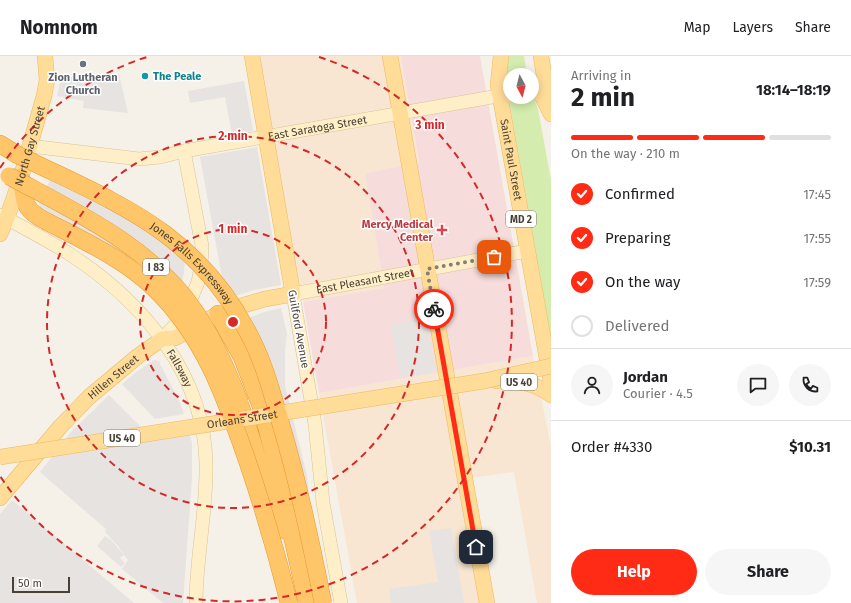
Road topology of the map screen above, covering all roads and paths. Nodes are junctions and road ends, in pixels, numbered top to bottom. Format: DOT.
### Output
graph roads {
  1 [pos="45,56"];
  2 [pos="252,56"];
  3 [pos="390,56"];
  4 [pos="501,56"];
  5 [pos="541,56"];
  6 [pos="544,91"];
  7 [pos="503,92"];
  8 [pos="503,95"];
  9 [pos="506,104"];
  10 [pos="400,114"];
  11 [pos="551,114"];
  12 [pos="266,137"];
  13 [pos="0,144"];
  14 [pos="23,150"];
  15 [pos="184,151"];
  16 [pos="10,174"];
  17 [pos="4,216"];
  18 [pos="0,234"];
  19 [pos="527,251"];
  20 [pos="427,269"];
  21 [pos="293,294"];
  22 [pos="244,305"];
  23 [pos="218,314"];
  24 [pos="162,339"];
  25 [pos="242,356"];
  26 [pos="551,366"];
  27 [pos="484,381"];
  28 [pos="551,381"];
  29 [pos="551,395"];
  30 [pos="0,457"];
  31 [pos="0,498"];
  32 [pos="196,603"];
  33 [pos="289,603"];
  34 [pos="295,603"];
  35 [pos="307,603"];
  36 [pos="323,603"];
  37 [pos="341,603"];
  38 [pos="487,603"];
  1 -- 14 [label="main road, North Gay Street"];
  2 -- 12 [label="main road, Guilford Avenue"];
  3 -- 10 [label="main road"];
  4 -- 7 [label="main road, Saint Paul Street / MD 2"];
  5 -- 6 [label="main road"];
  6 -- 11 [label="main road"];
  8 -- 10 [label="main road, East Saratoga Street"];
  9 -- 19 [label="main road, Saint Paul Street / MD 2"];
  10 -- 12 [label="main road, East Saratoga Street"];
  10 -- 20 [label="main road"];
  12 -- 15 [label="main road, East Saratoga Street"];
  12 -- 21 [label="main road, Guilford Avenue"];
  13 -- 14 [label="highway, Jones Falls Expressway"];
  14 -- 15 [label="main road, East Saratoga Street"];
  14 -- 16 [label="main road, North Gay Street"];
  14 -- 36 [label="highway, Jones Falls Expressway, bridge"];
  15 -- 24 [label="main road, Hillen Street"];
  16 -- 17 [label="main road, North Gay Street"];
  16 -- 33 [label="highway, bridge"];
  16 -- 34 [label="highway, I 83, bridge"];
  17 -- 18 [label="main road, North Gay Street"];
  17 -- 24 [label="main road, Fallsway"];
  19 -- 20 [label="main road, East Pleasant Street"];
  19 -- 28 [label="main road, Saint Paul Street / MD 2"];
  20 -- 21 [label="main road, East Pleasant Street"];
  20 -- 38 [label="main road"];
  21 -- 22 [label="main road, East Pleasant Street"];
  21 -- 37 [label="main road, Guilford Avenue"];
  22 -- 23 [label="main road, East Pleasant Street"];
  22 -- 25 [label="highway"];
  23 -- 24 [label="main road, East Pleasant Street"];
  23 -- 25 [label="highway"];
  24 -- 31 [label="main road, Hillen Street"];
  24 -- 32 [label="main road, Fallsway"];
  25 -- 35 [label="highway"];
  26 -- 27 [label="main road, Orleans Street / US 40, bridge"];
  27 -- 29 [label="main road, Orleans Street / US 40, bridge"];
  27 -- 30 [label="main road, Orleans Street / US 40, bridge"];
}
